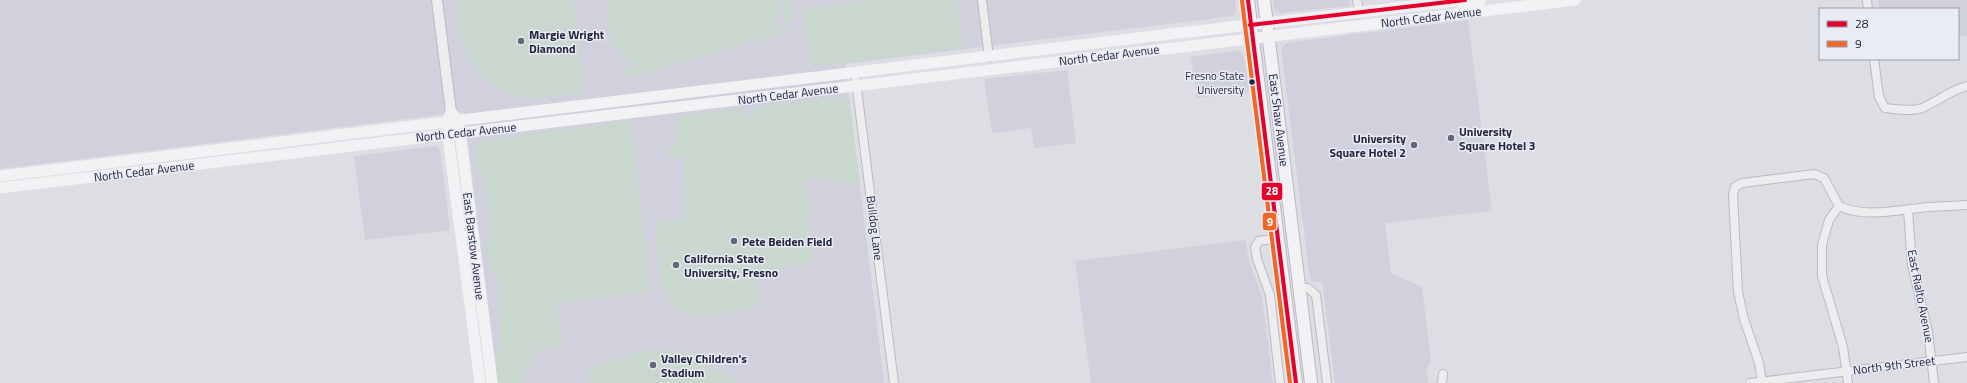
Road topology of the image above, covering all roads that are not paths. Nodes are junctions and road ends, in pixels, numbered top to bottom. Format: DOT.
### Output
graph roads {
  1 [pos="437,0"];
  2 [pos="982,0"];
  3 [pos="1248,0"];
  4 [pos="1264,0"];
  5 [pos="1357,0"];
  6 [pos="1461,0"];
  7 [pos="1481,0"];
  8 [pos="1576,0"];
  9 [pos="1436,3"];
  10 [pos="1359,12"];
  11 [pos="1460,13"];
  12 [pos="1427,18"];
  13 [pos="1267,23"];
  14 [pos="1374,24"];
  15 [pos="1250,25"];
  16 [pos="1162,35"];
  17 [pos="1269,37"];
  18 [pos="1252,39"];
  19 [pos="1087,45"];
  20 [pos="1096,56"];
  21 [pos="989,57"];
  22 [pos="1874,60"];
  23 [pos="1062,61"];
  24 [pos="856,73"];
  25 [pos="857,86"];
  26 [pos="1967,86"];
  27 [pos="449,117"];
  28 [pos="458,121"];
  29 [pos="460,133"];
  30 [pos="448,134"];
  31 [pos="173,156"];
  32 [pos="0,176"];
  33 [pos="81,179"];
  34 [pos="0,188"];
  35 [pos="1967,205"];
  36 [pos="1839,206"];
  37 [pos="1908,210"];
  38 [pos="1278,238"];
  39 [pos="1299,288"];
  40 [pos="1285,302"];
  41 [pos="1967,356"];
  42 [pos="1932,361"];
  43 [pos="1846,371"];
  44 [pos="1443,374"];
  45 [pos="1762,382"];
  46 [pos="480,383"];
  47 [pos="492,383"];
  48 [pos="894,383"];
  49 [pos="1280,383"];
  50 [pos="1296,383"];
  51 [pos="1303,383"];
  52 [pos="1311,383"];
  53 [pos="1327,383"];
  54 [pos="1442,383"];
  55 [pos="1750,383"];
  56 [pos="1848,383"];
  57 [pos="1934,383"];
  1 -- 27 [label="street, East Barstow Avenue"];
  2 -- 21 [label="street"];
  3 -- 15 [label="main road, East Shaw Avenue"];
  4 -- 13 [label="main road, East Shaw Avenue"];
  5 -- 10 [label="street"];
  6 -- 9 [label="main road, North Cedar Avenue"];
  6 -- 12 [label="main road"];
  7 -- 11 [label="main road"];
  8 -- 11 [label="main road, North Cedar Avenue"];
  9 -- 10 [label="main road, North Cedar Avenue"];
  9 -- 14 [label="main road"];
  10 -- 13 [label="main road, North Cedar Avenue"];
  11 -- 12 [label="main road, North Cedar Avenue"];
  12 -- 14 [label="main road, North Cedar Avenue"];
  13 -- 15 [label="main road, North Cedar Avenue"];
  13 -- 17 [label="main road, East Shaw Avenue"];
  14 -- 17 [label="main road, North Cedar Avenue"];
  15 -- 16 [label="main road, North Cedar Avenue"];
  15 -- 18 [label="main road, East Shaw Avenue"];
  16 -- 19 [label="main road, North Cedar Avenue"];
  16 -- 20 [label="main road"];
  17 -- 18 [label="main road, North Cedar Avenue"];
  17 -- 39 [label="main road, East Shaw Avenue"];
  18 -- 20 [label="main road, North Cedar Avenue"];
  18 -- 38 [label="main road, East Shaw Avenue"];
  19 -- 21 [label="main road, North Cedar Avenue"];
  19 -- 23 [label="main road"];
  20 -- 23 [label="main road, North Cedar Avenue"];
  21 -- 24 [label="main road, North Cedar Avenue"];
  22 -- 26 [label="street"];
  23 -- 25 [label="main road, North Cedar Avenue"];
  24 -- 25 [label="street, Bulldog Lane"];
  24 -- 28 [label="main road, North Cedar Avenue"];
  25 -- 29 [label="main road, North Cedar Avenue"];
  25 -- 48 [label="street, Bulldog Lane"];
  27 -- 28 [label="main road, East Barstow Avenue"];
  27 -- 30 [label="main road, East Barstow Avenue"];
  27 -- 31 [label="main road, North Cedar Avenue"];
  28 -- 29 [label="main road, East Barstow Avenue"];
  29 -- 30 [label="main road, North Cedar Avenue"];
  29 -- 47 [label="main road, East Barstow Avenue"];
  30 -- 33 [label="main road, North Cedar Avenue"];
  30 -- 46 [label="main road, East Barstow Avenue"];
  31 -- 32 [label="main road, North Cedar Avenue"];
  31 -- 33 [label="main road"];
  33 -- 34 [label="main road, North Cedar Avenue"];
  35 -- 37 [label="street"];
  36 -- 37 [label="street"];
  36 -- 43 [label="street"];
  36 -- 45 [label="street"];
  37 -- 42 [label="street, East Rialto Avenue"];
  38 -- 40 [label="main road, East Shaw Avenue"];
  38 -- 49 [label="street"];
  39 -- 52 [label="main road, East Shaw Avenue"];
  39 -- 53 [label="street"];
  40 -- 50 [label="main road, East Shaw Avenue"];
  40 -- 51 [label="main road"];
  41 -- 42 [label="street, North 9th Street"];
  42 -- 43 [label="street, North 9th Street"];
  42 -- 57 [label="street, East Rialto Avenue"];
  43 -- 45 [label="street, North 9th Street"];
  43 -- 56 [label="street"];
  44 -- 54 [label="street"];
  45 -- 55 [label="street, North 9th Street"];
}
